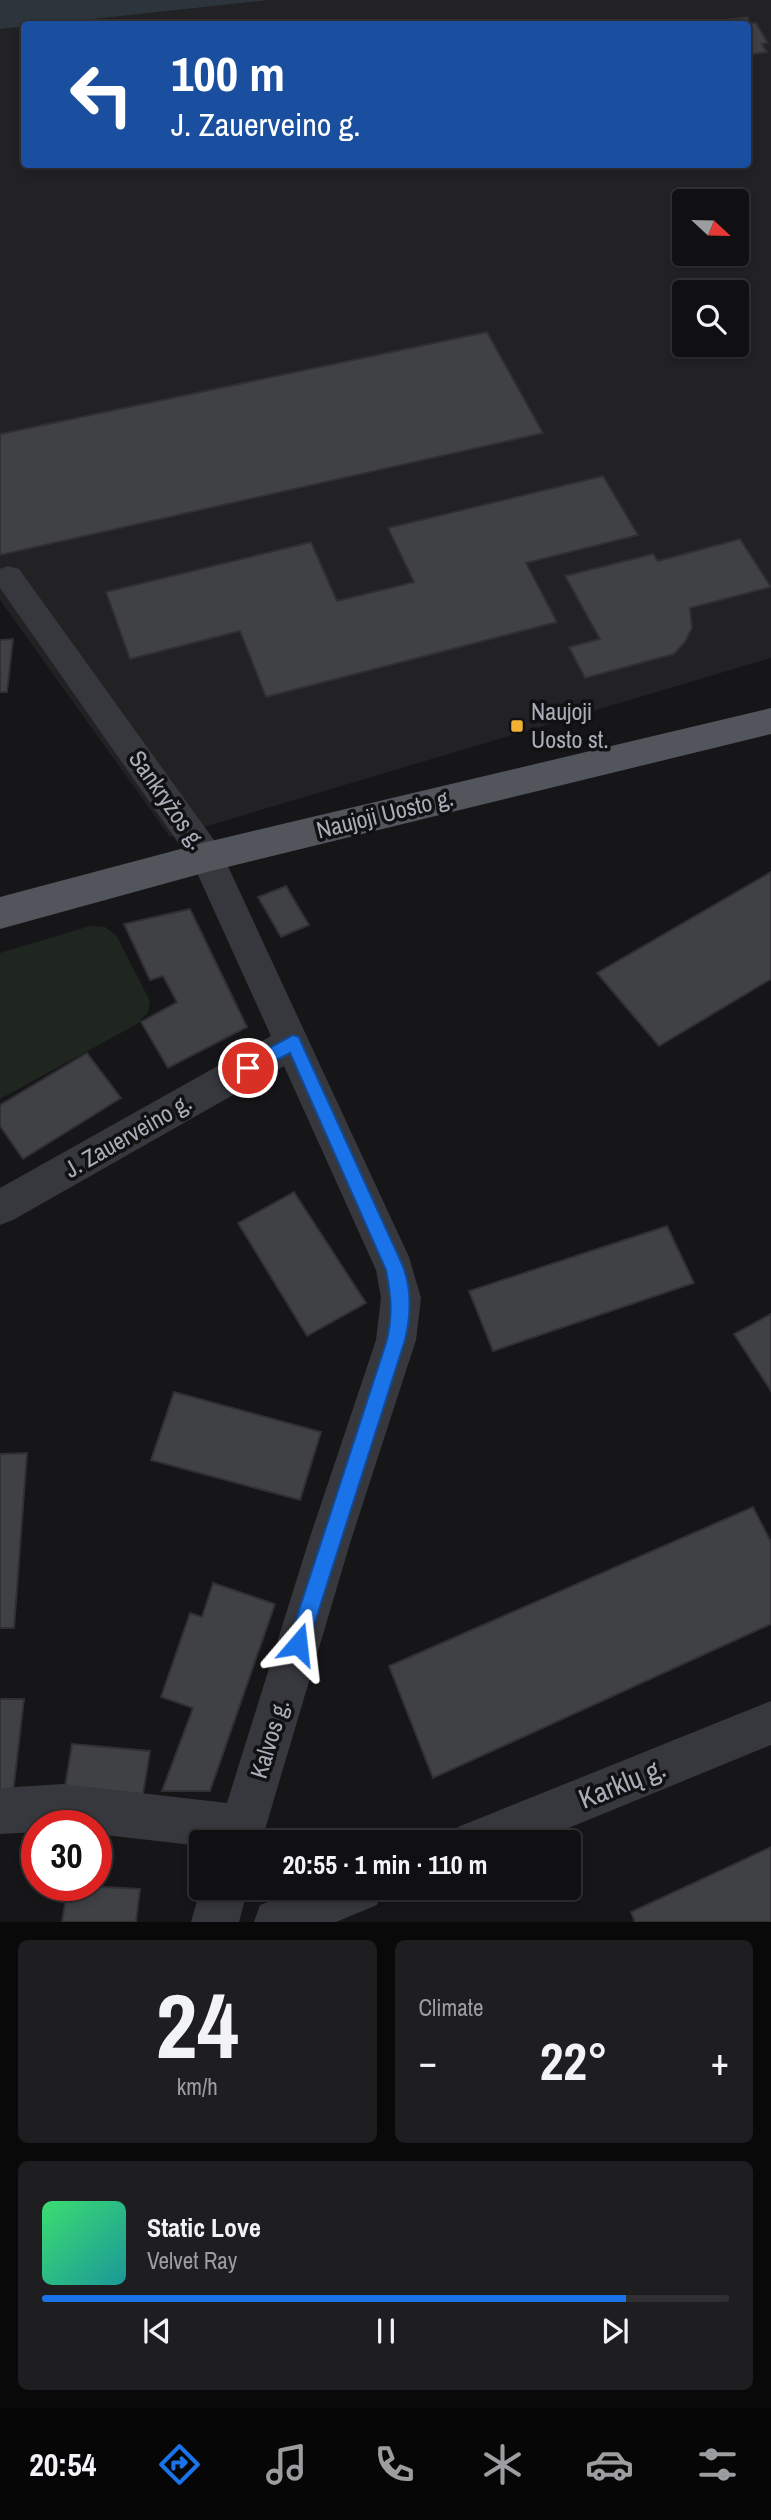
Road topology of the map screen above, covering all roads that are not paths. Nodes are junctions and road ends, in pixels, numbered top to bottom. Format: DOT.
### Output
graph roads {
  1 [pos="8,577"];
  2 [pos="771,721"];
  3 [pos="207,857"];
  4 [pos="0,913"];
  5 [pos="293,1042"];
  6 [pos="0,1208"];
  7 [pos="771,1723"];
  8 [pos="0,1811"];
  9 [pos="208,1830"];
  10 [pos="242,1830"];
  11 [pos="506,1830"];
  12 [pos="221,1900"];
  13 [pos="331,1900"];
  14 [pos="215,1922"];
  15 [pos="277,1922"];
  1 -- 3 [label="street, Sankryžos g."];
  2 -- 3 [label="main road, Naujoji Uosto g."];
  3 -- 4 [label="main road, Naujoji Uosto g."];
  3 -- 5 [label="street, Sankryžos g."];
  5 -- 6 [label="street, J. Zauerveino g."];
  5 -- 10 [label="street, Kalvos g."];
  7 -- 11 [label="street, Karklų g."];
  8 -- 9 [label="street"];
  12 -- 14 [label="street"];
  13 -- 15 [label="street"];
}
